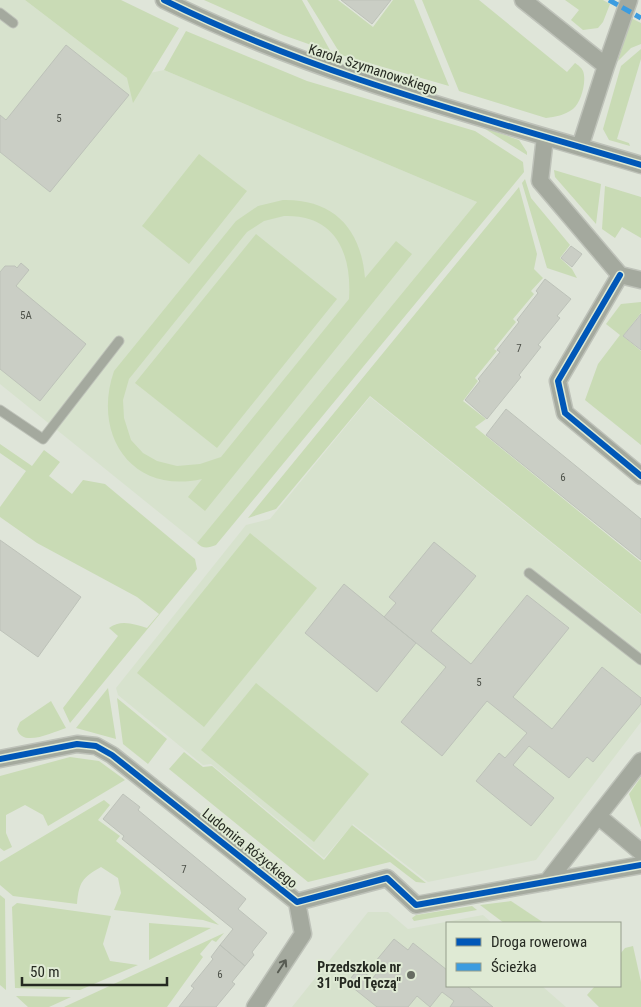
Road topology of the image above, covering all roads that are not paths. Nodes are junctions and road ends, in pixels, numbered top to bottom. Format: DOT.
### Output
graph roads {
  1 [pos="164,0"];
  2 [pos="523,0"];
  3 [pos="629,0"];
  4 [pos="0,13"];
  5 [pos="13,23"];
  6 [pos="606,66"];
  7 [pos="545,137"];
  8 [pos="580,147"];
  9 [pos="641,165"];
  10 [pos="620,275"];
  11 [pos="641,280"];
  12 [pos="119,341"];
  13 [pos="0,410"];
  14 [pos="641,476"];
  15 [pos="529,573"];
  16 [pos="641,660"];
  17 [pos="5,758"];
  18 [pos="641,761"];
  19 [pos="598,816"];
  20 [pos="641,852"];
  21 [pos="641,865"];
  22 [pos="547,882"];
  23 [pos="297,902"];
  24 [pos="255,1007"];
  1 -- 7 [label="street, Karola Szymanowskiego"];
  2 -- 6 [label="street"];
  3 -- 6 [label="street"];
  4 -- 5 [label="lane"];
  6 -- 8 [label="street"];
  7 -- 8 [label="street, Karola Szymanowskiego"];
  7 -- 10 [label="street"];
  8 -- 9 [label="street, Karola Szymanowskiego"];
  10 -- 11 [label="street"];
  10 -- 14 [label="street"];
  12 -- 13 [label="lane"];
  15 -- 16 [label="lane"];
  17 -- 23 [label="street, Ludomira Różyckiego"];
  18 -- 19 [label="street"];
  19 -- 20 [label="street"];
  19 -- 22 [label="street"];
  21 -- 22 [label="street, Ludomira Różyckiego"];
  22 -- 23 [label="street, Ludomira Różyckiego"];
  24 -- 23 [label="street, one-way"];
}
